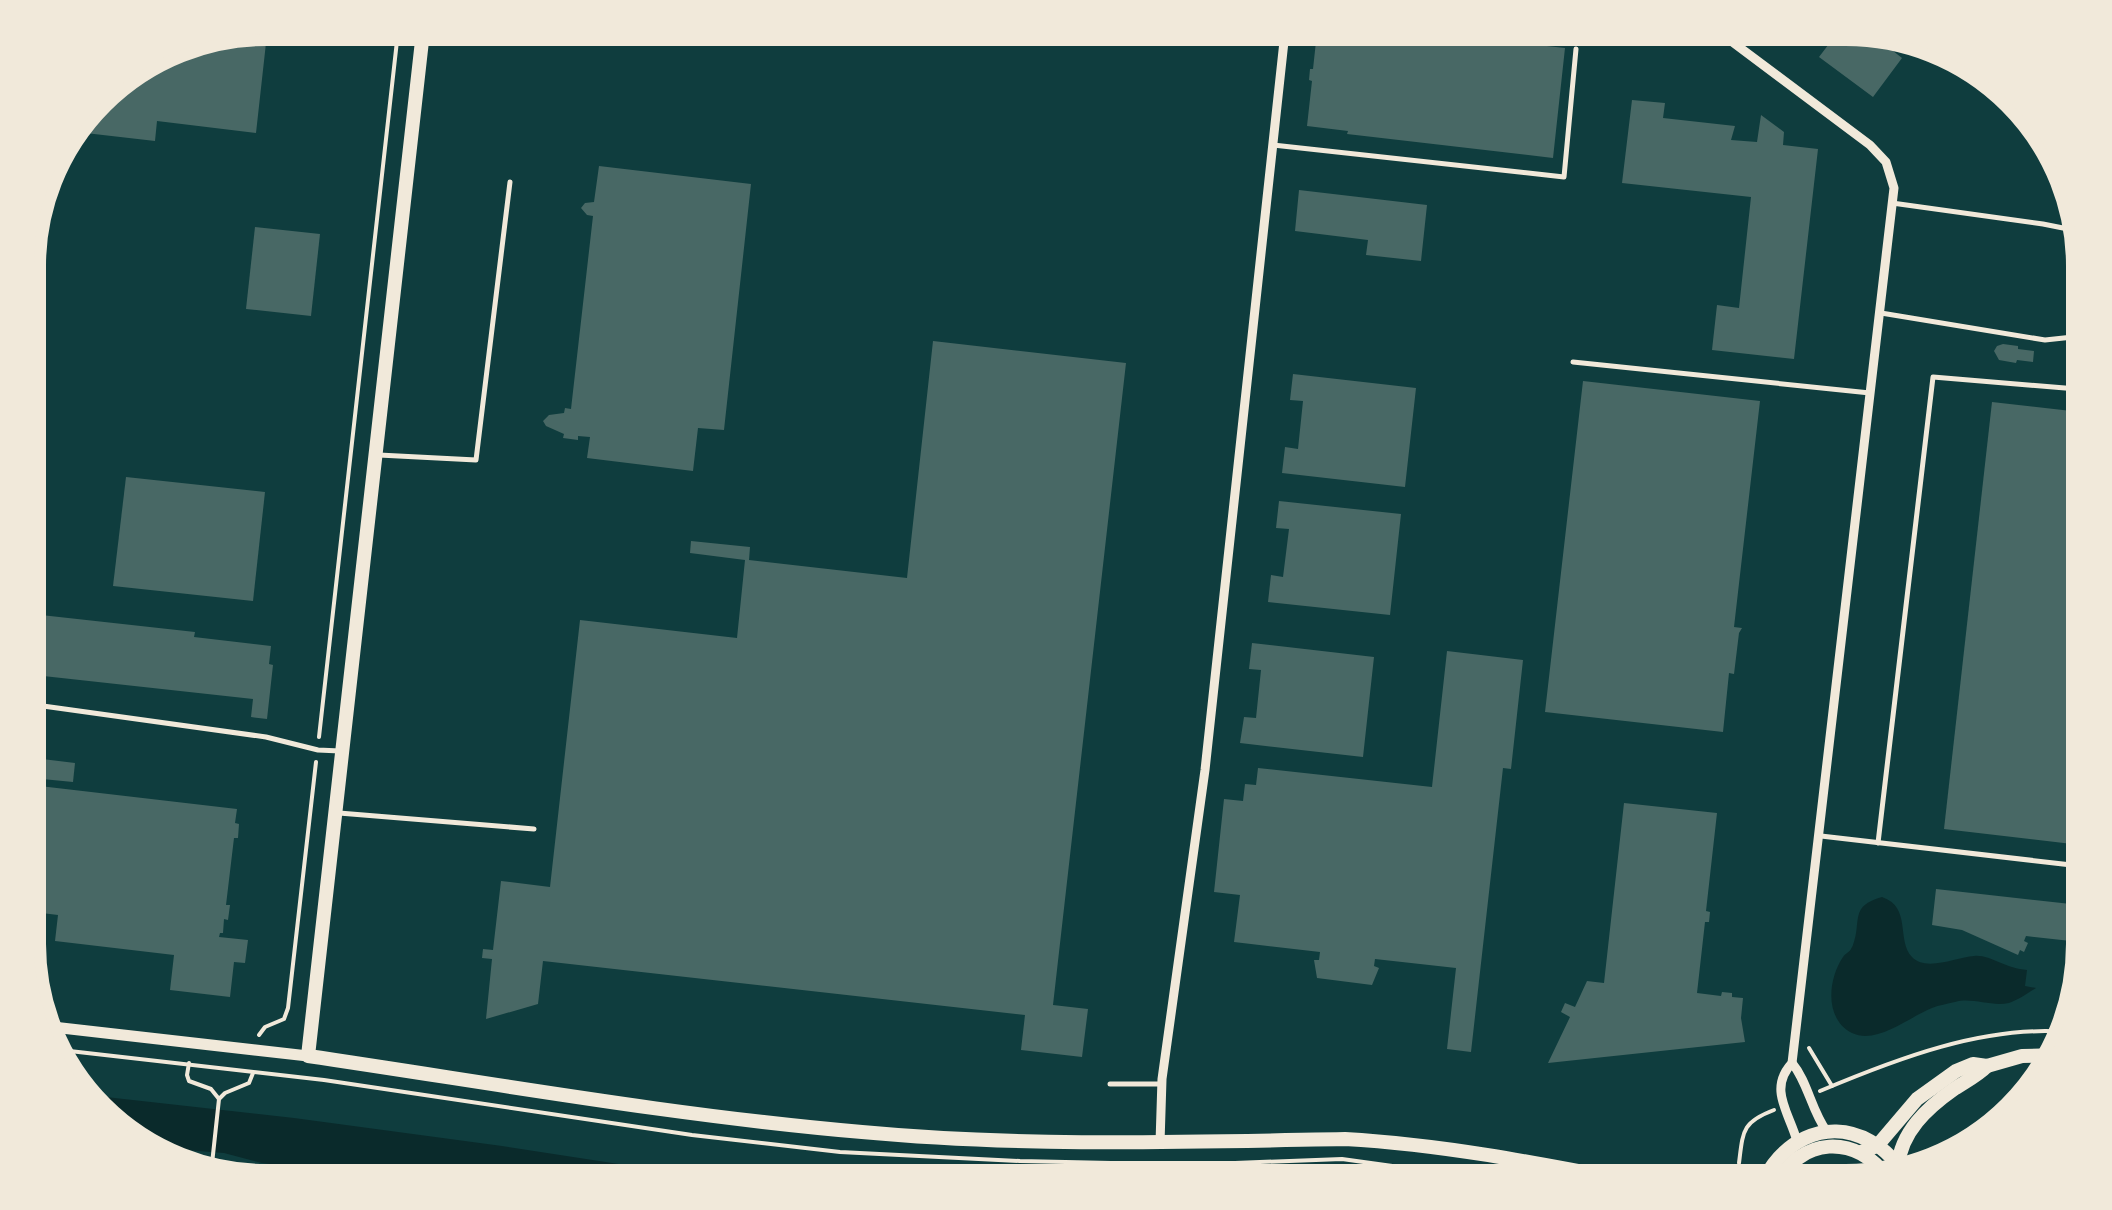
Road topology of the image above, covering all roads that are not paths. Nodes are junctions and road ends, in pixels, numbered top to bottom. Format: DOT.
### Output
graph roads {
  1 [pos="422,40"];
  2 [pos="1284,40"];
  3 [pos="1731,40"];
  4 [pos="1576,49"];
  5 [pos="1273,144"];
  6 [pos="510,182"];
  7 [pos="1892,203"];
  8 [pos="2069,230"];
  9 [pos="1880,313"];
  10 [pos="2072,336"];
  11 [pos="1573,362"];
  12 [pos="2072,389"];
  13 [pos="1870,393"];
  14 [pos="376,455"];
  15 [pos="43,706"];
  16 [pos="343,751"];
  17 [pos="336,813"];
  18 [pos="534,829"];
  19 [pos="1818,836"];
  20 [pos="1878,843"];
  21 [pos="2072,865"];
  22 [pos="56,1027"];
  23 [pos="2043,1055"];
  24 [pos="308,1056"];
  25 [pos="1792,1063"];
  26 [pos="1987,1066"];
  27 [pos="1110,1084"];
  28 [pos="1161,1084"];
  29 [pos="1827,1132"];
  30 [pos="1160,1143"];
  31 [pos="1877,1146"];
  32 [pos="1798,1149"];
  33 [pos="1860,1152"];
  34 [pos="1901,1163"];
  35 [pos="1895,1164"];
  36 [pos="1879,1167"];
  37 [pos="1571,1170"];
  38 [pos="1785,1170"];
  1 -- 14 [label="main road"];
  2 -- 5 [label="street"];
  3 -- 7 [label="street"];
  4 -- 5 [label="lane"];
  5 -- 28 [label="street"];
  6 -- 14 [label="lane"];
  7 -- 8 [label="lane"];
  7 -- 9 [label="street"];
  9 -- 10 [label="lane"];
  9 -- 13 [label="street"];
  11 -- 13 [label="lane"];
  12 -- 20 [label="lane"];
  13 -- 19 [label="street"];
  14 -- 16 [label="main road"];
  15 -- 16 [label="lane"];
  16 -- 17 [label="main road"];
  17 -- 18 [label="lane"];
  17 -- 24 [label="main road"];
  19 -- 20 [label="lane"];
  19 -- 25 [label="street"];
  20 -- 21 [label="lane"];
  22 -- 24 [label="street"];
  23 -- 26 [label="main road"];
  24 -- 30 [label="main road"];
  25 -- 29 [label="street"];
  25 -- 32 [label="street"];
  26 -- 31 [label="main road"];
  26 -- 34 [label="main road"];
  27 -- 28 [label="lane"];
  28 -- 30 [label="street"];
  29 -- 31 [label="main road"];
  29 -- 32 [label="main road"];
  30 -- 37 [label="main road"];
  31 -- 33 [label="main road"];
  31 -- 35 [label="main road"];
  32 -- 33 [label="main road"];
  32 -- 38 [label="main road"];
  33 -- 36 [label="main road"];
}
